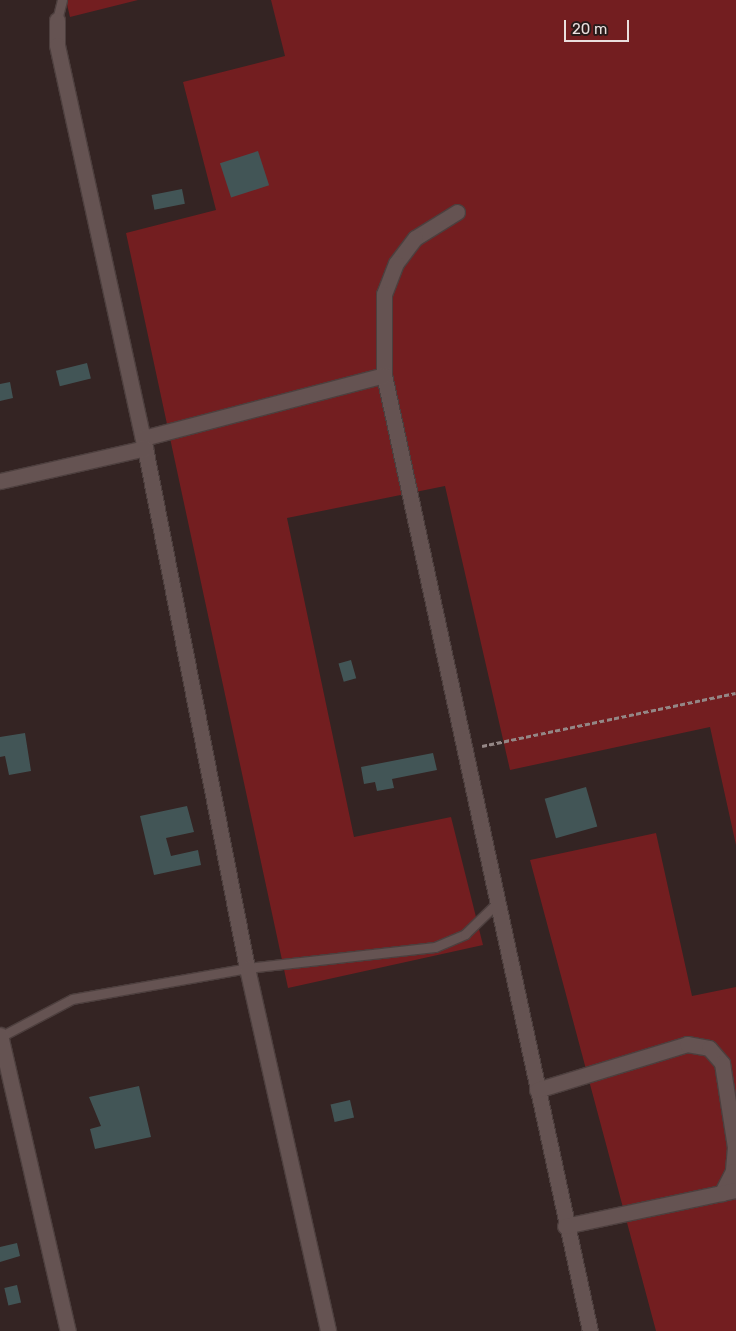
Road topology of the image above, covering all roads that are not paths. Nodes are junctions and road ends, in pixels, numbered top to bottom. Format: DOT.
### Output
graph roads {
  1 [pos="62,0"];
  2 [pos="57,20"];
  3 [pos="457,212"];
  4 [pos="384,375"];
  5 [pos="144,443"];
  6 [pos="0,481"];
  7 [pos="499,901"];
  8 [pos="247,968"];
  9 [pos="0,1036"];
  10 [pos="537,1090"];
  11 [pos="729,1191"];
  12 [pos="565,1226"];
  13 [pos="68,1331"];
  14 [pos="328,1331"];
  15 [pos="590,1331"];
  1 -- 2 [label="lane"];
  2 -- 5 [label="street"];
  3 -- 4 [label="street"];
  4 -- 5 [label="street"];
  4 -- 7 [label="street"];
  5 -- 6 [label="street"];
  5 -- 8 [label="street"];
  7 -- 8 [label="lane"];
  7 -- 10 [label="street"];
  8 -- 9 [label="lane"];
  8 -- 14 [label="street"];
  9 -- 13 [label="street"];
  10 -- 11 [label="street"];
  10 -- 12 [label="street"];
  11 -- 12 [label="street"];
  12 -- 15 [label="street"];
}
